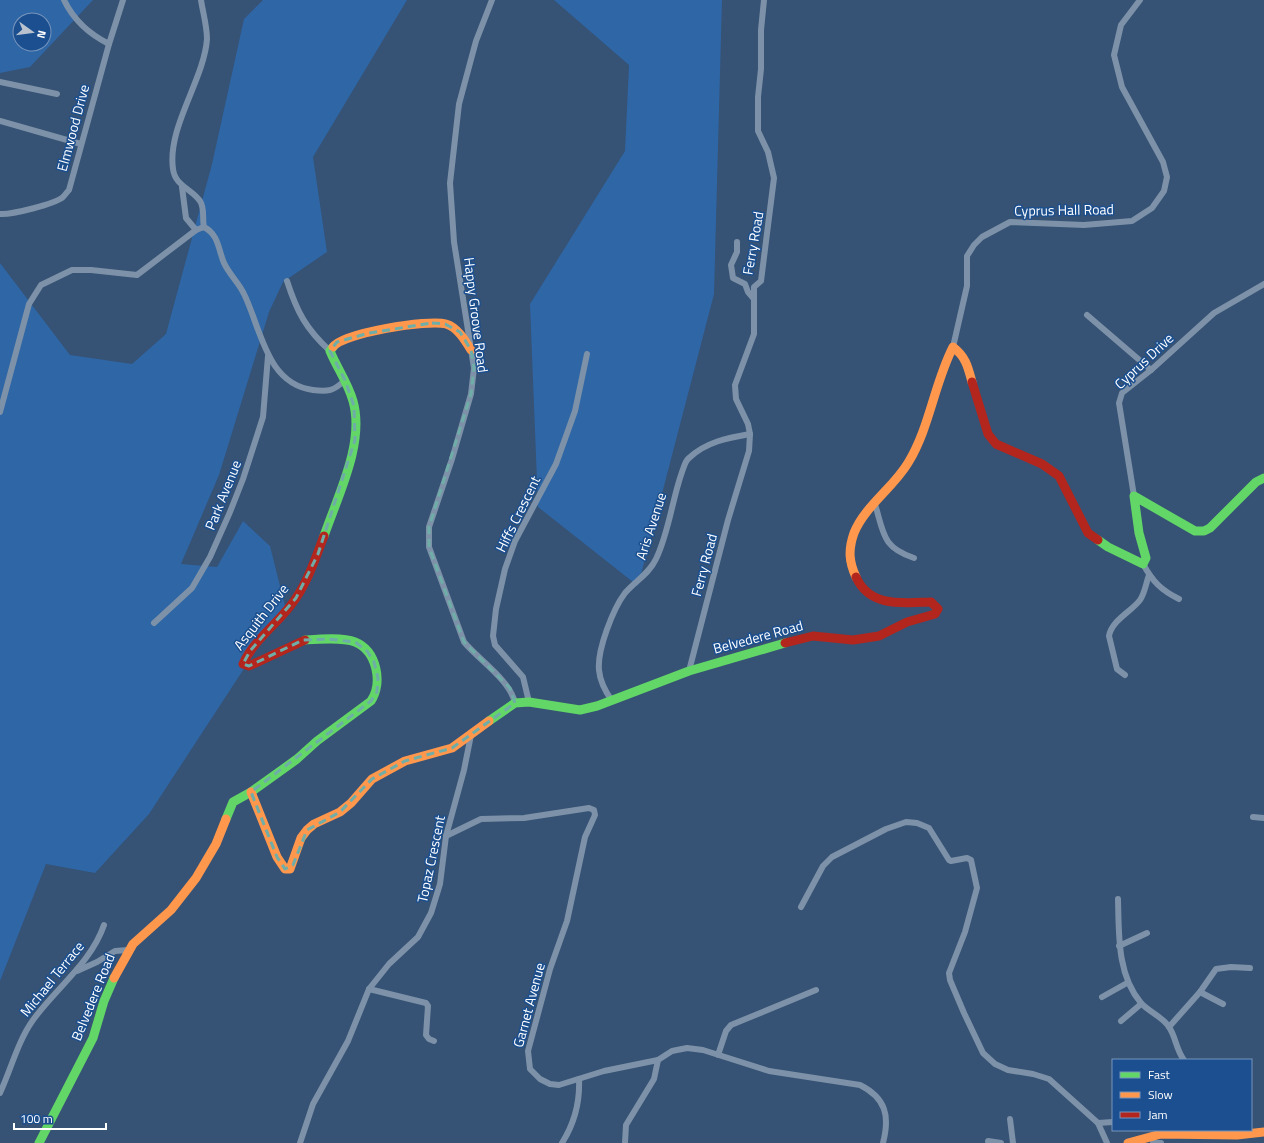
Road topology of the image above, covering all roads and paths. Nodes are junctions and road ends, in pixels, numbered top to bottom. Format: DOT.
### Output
graph roads {
  1 [pos="64,0"];
  2 [pos="123,0"];
  3 [pos="201,0"];
  4 [pos="492,0"];
  5 [pos="764,0"];
  6 [pos="1140,0"];
  7 [pos="109,44"];
  8 [pos="0,82"];
  9 [pos="57,94"];
  10 [pos="0,121"];
  11 [pos="81,144"];
  12 [pos="182,187"];
  13 [pos="0,214"];
  14 [pos="204,227"];
  15 [pos="196,230"];
  16 [pos="737,242"];
  17 [pos="287,281"];
  18 [pos="1264,284"];
  19 [pos="754,299"];
  20 [pos="1087,314"];
  21 [pos="953,347"];
  22 [pos="471,350"];
  23 [pos="330,351"];
  24 [pos="587,354"];
  25 [pos="268,356"];
  26 [pos="1151,370"];
  27 [pos="345,380"];
  28 [pos="0,412"];
  29 [pos="750,434"];
  30 [pos="1264,478"];
  31 [pos="1134,496"];
  32 [pos="875,504"];
  33 [pos="914,558"];
  34 [pos="1142,564"];
  35 [pos="1149,575"];
  36 [pos="1179,599"];
  37 [pos="154,623"];
  38 [pos="689,671"];
  39 [pos="1125,676"];
  40 [pos="612,700"];
  41 [pos="529,702"];
  42 [pos="515,703"];
  43 [pos="471,735"];
  44 [pos="251,792"];
  45 [pos="1253,817"];
  46 [pos="1264,818"];
  47 [pos="446,836"];
  48 [pos="1118,898"];
  49 [pos="801,907"];
  50 [pos="104,925"];
  51 [pos="1147,934"];
  52 [pos="1119,946"];
  53 [pos="128,950"];
  54 [pos="1250,968"];
  55 [pos="72,974"];
  56 [pos="1128,983"];
  57 [pos="369,989"];
  58 [pos="816,990"];
  59 [pos="1200,992"];
  60 [pos="1102,998"];
  61 [pos="1141,1004"];
  62 [pos="1222,1004"];
  63 [pos="1121,1021"];
  64 [pos="1169,1027"];
  65 [pos="434,1041"];
  66 [pos="718,1055"];
  67 [pos="1183,1059"];
  68 [pos="658,1060"];
  69 [pos="579,1079"];
  70 [pos="0,1093"];
  71 [pos="1010,1119"];
  72 [pos="1112,1122"];
  73 [pos="1098,1123"];
  74 [pos="1264,1132"];
  75 [pos="988,1141"];
  76 [pos="1143,1141"];
  77 [pos="39,1143"];
  78 [pos="300,1143"];
  79 [pos="562,1143"];
  80 [pos="625,1143"];
  81 [pos="883,1143"];
  82 [pos="1001,1143"];
  83 [pos="1013,1143"];
  84 [pos="1107,1143"];
  85 [pos="1128,1143"];
  86 [pos="1152,1143"];
  87 [pos="1161,1143"];
  1 -- 7 [label="street"];
  2 -- 7 [label="street, Elmwood Drive"];
  3 -- 12 [label="street"];
  4 -- 22 [label="street, Happy Groove Road"];
  5 -- 19 [label="street, Ferry Road"];
  6 -- 21 [label="street, Cyprus Hall Road"];
  7 -- 11 [label="street, Elmwood Drive"];
  8 -- 9 [label="street"];
  10 -- 11 [label="street"];
  11 -- 13 [label="street, Elmwood Drive"];
  12 -- 14 [label="street"];
  12 -- 15 [label="street"];
  14 -- 15 [label="street"];
  14 -- 25 [label="street"];
  15 -- 28 [label="street"];
  16 -- 19 [label="street"];
  17 -- 23 [label="street"];
  18 -- 26 [label="street, Cyprus Drive"];
  19 -- 29 [label="street, Ferry Road"];
  20 -- 26 [label="street"];
  21 -- 32 [label="street, Belvedere Road"];
  21 -- 34 [label="street"];
  22 -- 23 [label="street"];
  22 -- 42 [label="street, Happy Groove Road"];
  23 -- 27 [label="street, Asquith Drive"];
  24 -- 41 [label="street, Hiffs Crescent"];
  25 -- 27 [label="street"];
  25 -- 37 [label="street, Park Avenue"];
  26 -- 31 [label="street, Cyprus Drive"];
  27 -- 44 [label="street, Asquith Drive"];
  29 -- 38 [label="street, Ferry Road"];
  29 -- 40 [label="street, Aris Avenue"];
  30 -- 31 [label="street"];
  31 -- 34 [label="street"];
  32 -- 33 [label="street"];
  32 -- 38 [label="street, Belvedere Road"];
  34 -- 35 [label="street"];
  35 -- 36 [label="street"];
  35 -- 39 [label="street"];
  38 -- 40 [label="street, Belvedere Road"];
  40 -- 41 [label="street, Belvedere Road"];
  41 -- 42 [label="street, Belvedere Road"];
  42 -- 43 [label="street"];
  43 -- 44 [label="street"];
  43 -- 47 [label="street, Topaz Crescent"];
  44 -- 53 [label="street, Belvedere Road"];
  45 -- 46 [label="street"];
  47 -- 57 [label="street, Topaz Crescent"];
  47 -- 69 [label="street, Garnet Avenue"];
  48 -- 52 [label="street"];
  49 -- 73 [label="street"];
  50 -- 55 [label="street, Michael Terrace"];
  51 -- 52 [label="street"];
  52 -- 56 [label="street"];
  53 -- 55 [label="street"];
  53 -- 77 [label="street, Belvedere Road"];
  54 -- 59 [label="street"];
  55 -- 70 [label="street, Michael Terrace"];
  56 -- 60 [label="street"];
  56 -- 61 [label="street"];
  57 -- 65 [label="street"];
  57 -- 78 [label="street, Topaz Crescent"];
  58 -- 66 [label="street"];
  59 -- 62 [label="street"];
  59 -- 64 [label="street"];
  61 -- 63 [label="street"];
  61 -- 64 [label="street"];
  64 -- 67 [label="street"];
  66 -- 68 [label="street, Garnet Avenue"];
  66 -- 81 [label="street, Garnet Avenue"];
  68 -- 69 [label="street, Garnet Avenue"];
  68 -- 80 [label="street"];
  69 -- 79 [label="street"];
  71 -- 83 [label="street"];
  72 -- 73 [label="street"];
  73 -- 84 [label="street"];
  74 -- 76 [label="street"];
  75 -- 82 [label="street"];
  76 -- 85 [label="street"];
  86 -- 87 [label="street"];
}
